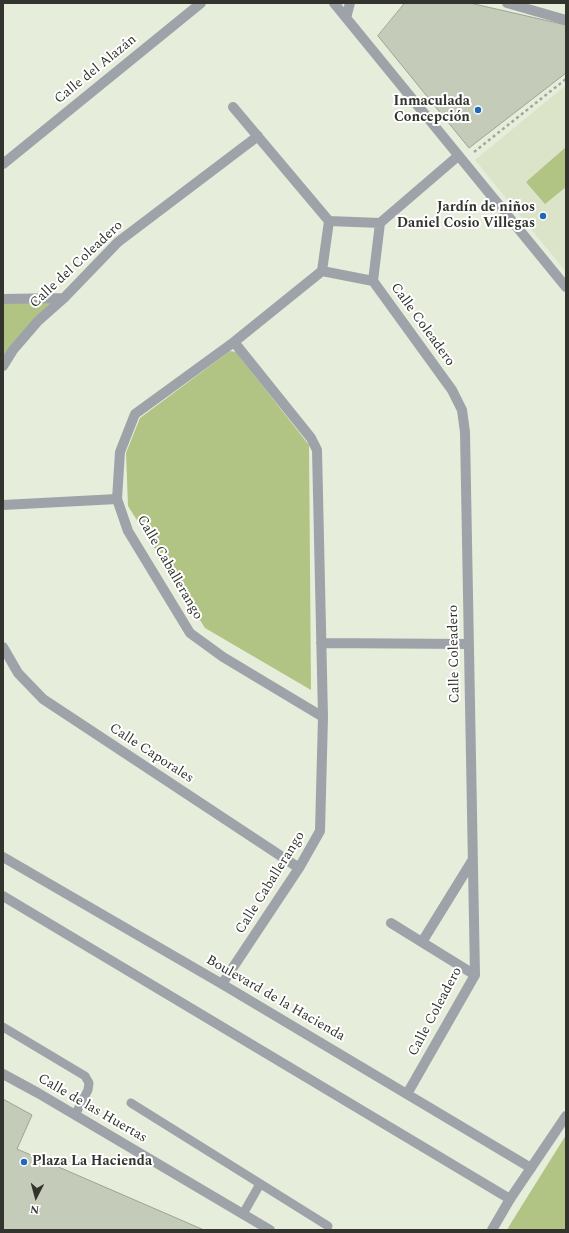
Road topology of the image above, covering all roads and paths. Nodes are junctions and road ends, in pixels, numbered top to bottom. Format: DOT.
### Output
graph roads {
  1 [pos="201,3"];
  2 [pos="334,3"];
  3 [pos="350,3"];
  4 [pos="508,3"];
  5 [pos="346,18"];
  6 [pos="566,20"];
  7 [pos="566,79"];
  8 [pos="233,107"];
  9 [pos="258,136"];
  10 [pos="461,158"];
  11 [pos="5,159"];
  12 [pos="329,221"];
  13 [pos="380,223"];
  14 [pos="322,271"];
  15 [pos="373,281"];
  16 [pos="566,287"];
  17 [pos="64,298"];
  18 [pos="3,299"];
  19 [pos="234,342"];
  20 [pos="3,366"];
  21 [pos="117,499"];
  22 [pos="3,505"];
  23 [pos="321,643"];
  24 [pos="468,644"];
  25 [pos="3,647"];
  26 [pos="322,717"];
  27 [pos="3,857"];
  28 [pos="472,861"];
  29 [pos="299,868"];
  30 [pos="3,896"];
  31 [pos="391,923"];
  32 [pos="422,942"];
  33 [pos="475,975"];
  34 [pos="222,984"];
  35 [pos="3,1027"];
  36 [pos="3,1074"];
  37 [pos="407,1094"];
  38 [pos="131,1103"];
  39 [pos="75,1115"];
  40 [pos="566,1116"];
  41 [pos="531,1168"];
  42 [pos="260,1184"];
  43 [pos="510,1199"];
  44 [pos="242,1214"];
  45 [pos="328,1226"];
  46 [pos="270,1230"];
  47 [pos="492,1230"];
  1 -- 11 [label="street, Calle del Alazán"];
  2 -- 5 [label="street"];
  3 -- 5 [label="street"];
  4 -- 6 [label="street"];
  5 -- 10 [label="street"];
  7 -- 10 [label="path"];
  8 -- 9 [label="street"];
  9 -- 12 [label="street"];
  9 -- 17 [label="street, Calle del Coleadero"];
  10 -- 13 [label="street"];
  10 -- 16 [label="street"];
  12 -- 13 [label="street"];
  12 -- 14 [label="street"];
  13 -- 15 [label="street, Calle Coleadero"];
  14 -- 15 [label="street"];
  14 -- 19 [label="street, Calle Caballerango"];
  15 -- 24 [label="street, Calle Coleadero"];
  17 -- 18 [label="street"];
  17 -- 20 [label="street, Calle del Coleadero"];
  19 -- 21 [label="street, Calle Caballerango"];
  19 -- 23 [label="street, Calle Caballerango"];
  21 -- 22 [label="street"];
  21 -- 26 [label="street, Calle Caballerango"];
  23 -- 24 [label="street"];
  23 -- 26 [label="street, Calle Caballerango"];
  24 -- 28 [label="street, Calle Coleadero"];
  25 -- 29 [label="street, Calle Caporales"];
  26 -- 29 [label="street, Calle Caballerango"];
  27 -- 34 [label="street, Boulevard de la Hacienda"];
  28 -- 32 [label="street"];
  28 -- 33 [label="street, Calle Coleadero"];
  29 -- 34 [label="street, Calle Caballerango"];
  30 -- 43 [label="street"];
  31 -- 32 [label="street"];
  32 -- 33 [label="street"];
  33 -- 37 [label="street, Calle Coleadero"];
  34 -- 37 [label="street, Boulevard de la Hacienda"];
  35 -- 39 [label="lane"];
  36 -- 39 [label="street, Calle de las Huertas"];
  37 -- 41 [label="street, Boulevard de la Hacienda"];
  38 -- 42 [label="lane"];
  39 -- 44 [label="street, Calle de las Huertas"];
  40 -- 41 [label="street"];
  41 -- 43 [label="street"];
  42 -- 44 [label="lane"];
  42 -- 45 [label="lane"];
  43 -- 47 [label="street"];
  44 -- 46 [label="street, Calle de las Huertas"];
}
